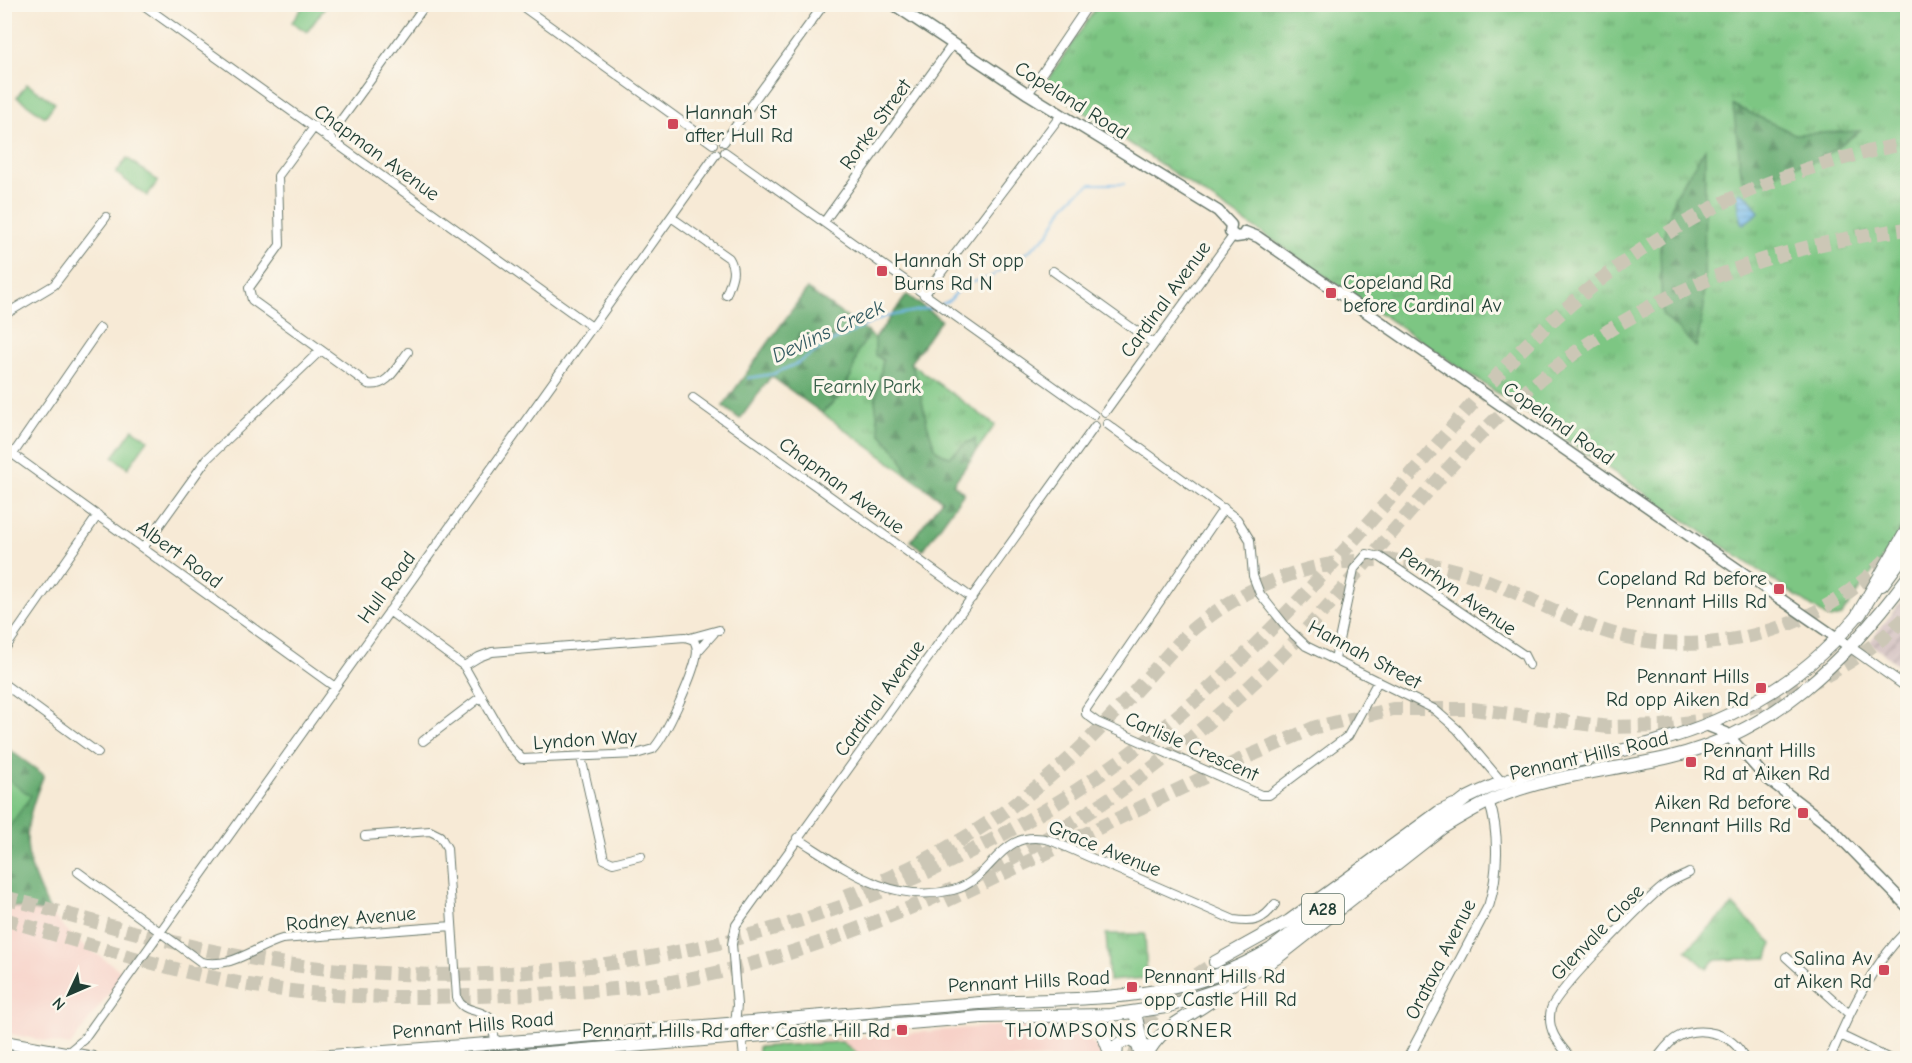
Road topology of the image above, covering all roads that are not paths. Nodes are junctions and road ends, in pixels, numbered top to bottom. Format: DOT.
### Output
graph roads {
  1 [pos="142,4"];
  2 [pos="426,4"];
  3 [pos="519,4"];
  4 [pos="824,4"];
  5 [pos="893,4"];
  6 [pos="1089,4"];
  7 [pos="952,45"];
  8 [pos="1028,94"];
  9 [pos="1061,115"];
  10 [pos="315,126"];
  11 [pos="328,138"];
  12 [pos="724,142"];
  13 [pos="713,144"];
  14 [pos="725,152"];
  15 [pos="716,154"];
  16 [pos="106,217"];
  17 [pos="671,217"];
  18 [pos="824,222"];
  19 [pos="1232,231"];
  20 [pos="1053,271"];
  21 [pos="726,294"];
  22 [pos="928,298"];
  23 [pos="4,315"];
  24 [pos="592,327"];
  25 [pos="99,328"];
  26 [pos="1154,343"];
  27 [pos="321,350"];
  28 [pos="408,352"];
  29 [pos="693,398"];
  30 [pos="1105,412"];
  31 [pos="1094,414"];
  32 [pos="1107,424"];
  33 [pos="1095,426"];
  34 [pos="4,448"];
  35 [pos="13,454"];
  36 [pos="1224,508"];
  37 [pos="98,515"];
  38 [pos="1908,530"];
  39 [pos="143,548"];
  40 [pos="1908,550"];
  41 [pos="1908,577"];
  42 [pos="972,598"];
  43 [pos="389,611"];
  44 [pos="1859,614"];
  45 [pos="690,638"];
  46 [pos="1837,638"];
  47 [pos="1850,647"];
  48 [pos="4,650"];
  49 [pos="697,652"];
  50 [pos="1335,659"];
  51 [pos="1529,665"];
  52 [pos="464,666"];
  53 [pos="1378,681"];
  54 [pos="4,684"];
  55 [pos="335,687"];
  56 [pos="1908,688"];
  57 [pos="482,696"];
  58 [pos="1706,726"];
  59 [pos="1730,737"];
  60 [pos="423,741"];
  61 [pos="98,753"];
  62 [pos="581,757"];
  63 [pos="1501,781"];
  64 [pos="1489,802"];
  65 [pos="1457,804"];
  66 [pos="365,836"];
  67 [pos="797,838"];
  68 [pos="641,856"];
  69 [pos="78,873"];
  70 [pos="1689,873"];
  71 [pos="1275,904"];
  72 [pos="1908,907"];
  73 [pos="452,926"];
  74 [pos="1908,929"];
  75 [pos="161,931"];
  76 [pos="1786,957"];
  77 [pos="1215,962"];
  78 [pos="1229,986"];
  79 [pos="1092,999"];
  80 [pos="737,1005"];
  81 [pos="1135,1013"];
  82 [pos="1849,1014"];
  83 [pos="1086,1016"];
  84 [pos="745,1031"];
  85 [pos="1840,1035"];
  86 [pos="83,1040"];
  87 [pos="4,1042"];
  88 [pos="496,1043"];
  89 [pos="66,1054"];
  90 [pos="4,1056"];
  91 [pos="92,1058"];
  92 [pos="19,1059"];
  93 [pos="301,1059"];
  94 [pos="486,1059"];
  95 [pos="744,1059"];
  96 [pos="1114,1059"];
  97 [pos="1144,1059"];
  98 [pos="1408,1059"];
  99 [pos="1571,1059"];
  100 [pos="1657,1059"];
  101 [pos="1744,1059"];
  102 [pos="1830,1059"];
  103 [pos="1888,1059"];
  1 -- 10 [label="street, Chapman Avenue"];
  2 -- 11 [label="street"];
  3 -- 13 [label="street"];
  4 -- 12 [label="street"];
  5 -- 7 [label="main road, Copeland Road"];
  6 -- 8 [label="street"];
  7 -- 8 [label="main road, Copeland Road"];
  7 -- 18 [label="street, Rorke Street"];
  8 -- 9 [label="main road, Copeland Road"];
  9 -- 19 [label="main road, Copeland Road"];
  9 -- 22 [label="street"];
  10 -- 11 [label="street, Chapman Avenue"];
  10 -- 27 [label="street"];
  11 -- 24 [label="street, Chapman Avenue"];
  12 -- 13 [label="street"];
  12 -- 14 [label="street"];
  13 -- 15 [label="street"];
  14 -- 15 [label="street"];
  14 -- 18 [label="street"];
  15 -- 17 [label="street, Hull Road"];
  16 -- 23 [label="street"];
  17 -- 21 [label="street"];
  17 -- 24 [label="street, Hull Road"];
  18 -- 22 [label="street"];
  19 -- 26 [label="street, Cardinal Avenue"];
  19 -- 46 [label="main road, Copeland Road"];
  20 -- 26 [label="street"];
  22 -- 31 [label="street"];
  24 -- 43 [label="street, Hull Road"];
  25 -- 35 [label="street"];
  26 -- 30 [label="street, Cardinal Avenue"];
  27 -- 28 [label="street"];
  27 -- 39 [label="street"];
  29 -- 42 [label="street, Chapman Avenue"];
  30 -- 31 [label="street"];
  30 -- 32 [label="street"];
  31 -- 33 [label="street"];
  32 -- 33 [label="street"];
  32 -- 36 [label="street, Hannah Street"];
  33 -- 42 [label="street, Cardinal Avenue"];
  34 -- 35 [label="street, Albert Road"];
  35 -- 37 [label="street, Albert Road"];
  36 -- 50 [label="street, Hannah Street"];
  36 -- 53 [label="street, Carlisle Crescent"];
  37 -- 39 [label="street, Albert Road"];
  37 -- 48 [label="street"];
  38 -- 44 [label="highway"];
  39 -- 55 [label="street, Albert Road"];
  40 -- 44 [label="main road, Pennant Hills Road / A28"];
  41 -- 47 [label="main road, Pennant Hills Road / A28"];
  42 -- 67 [label="street, Cardinal Avenue"];
  43 -- 52 [label="street, Lyndon Way"];
  43 -- 55 [label="street, Hull Road"];
  44 -- 46 [label="main road, Pennant Hills Road / A28"];
  45 -- 49 [label="street"];
  45 -- 49 [label="street, Lyndon Way"];
  45 -- 52 [label="street, Lyndon Way"];
  46 -- 47 [label="main road, Copeland Road"];
  46 -- 58 [label="main road, Pennant Hills Road / A28"];
  47 -- 56 [label="street"];
  47 -- 59 [label="main road, Pennant Hills Road / A28"];
  49 -- 62 [label="street, Lyndon Way"];
  50 -- 51 [label="street, Penrhyn Avenue"];
  50 -- 53 [label="street, Hannah Street"];
  52 -- 57 [label="street, Lyndon Way"];
  53 -- 63 [label="street, Hannah Street"];
  54 -- 61 [label="street"];
  55 -- 75 [label="street, Hull Road"];
  57 -- 60 [label="street"];
  57 -- 62 [label="street, Lyndon Way"];
  58 -- 59 [label="main road"];
  58 -- 63 [label="main road, Pennant Hills Road / A28"];
  59 -- 64 [label="main road, Pennant Hills Road / A28"];
  59 -- 72 [label="main road"];
  62 -- 68 [label="street"];
  63 -- 65 [label="main road, Pennant Hills Road / A28"];
  64 -- 78 [label="main road, Pennant Hills Road / A28"];
  64 -- 98 [label="street, Oratava Avenue"];
  65 -- 77 [label="main road"];
  65 -- 79 [label="main road, Pennant Hills Road / A28"];
  66 -- 73 [label="street"];
  67 -- 71 [label="street, Grace Avenue"];
  67 -- 80 [label="street, Cardinal Avenue"];
  69 -- 75 [label="street, Rodney Avenue"];
  70 -- 99 [label="street, Glenvale Close"];
  73 -- 75 [label="street, Rodney Avenue"];
  73 -- 88 [label="street"];
  74 -- 82 [label="street"];
  75 -- 86 [label="street, Hull Road"];
  76 -- 82 [label="street"];
  78 -- 81 [label="main road, Pennant Hills Road / A28"];
  78 -- 97 [label="main road"];
  79 -- 81 [label="main road"];
  79 -- 84 [label="main road, Pennant Hills Road / A28"];
  80 -- 84 [label="street, Cardinal Avenue"];
  80 -- 84 [label="street"];
  81 -- 83 [label="main road, Pennant Hills Road / A28"];
  81 -- 97 [label="main road"];
  82 -- 85 [label="street"];
  83 -- 84 [label="main road, Pennant Hills Road / A28"];
  83 -- 96 [label="main road"];
  84 -- 88 [label="main road, Pennant Hills Road"];
  84 -- 94 [label="main road, Pennant Hills Road / A28"];
  84 -- 95 [label="street, Cardinal Avenue"];
  85 -- 102 [label="street"];
  85 -- 103 [label="street"];
  86 -- 89 [label="street, Hull Road"];
  86 -- 91 [label="street"];
  87 -- 89 [label="main road"];
  88 -- 93 [label="main road, Pennant Hills Road"];
  89 -- 91 [label="main road"];
  90 -- 92 [label="main road"];
  96 -- 97 [label="main road"];
  100 -- 101 [label="street"];
}
